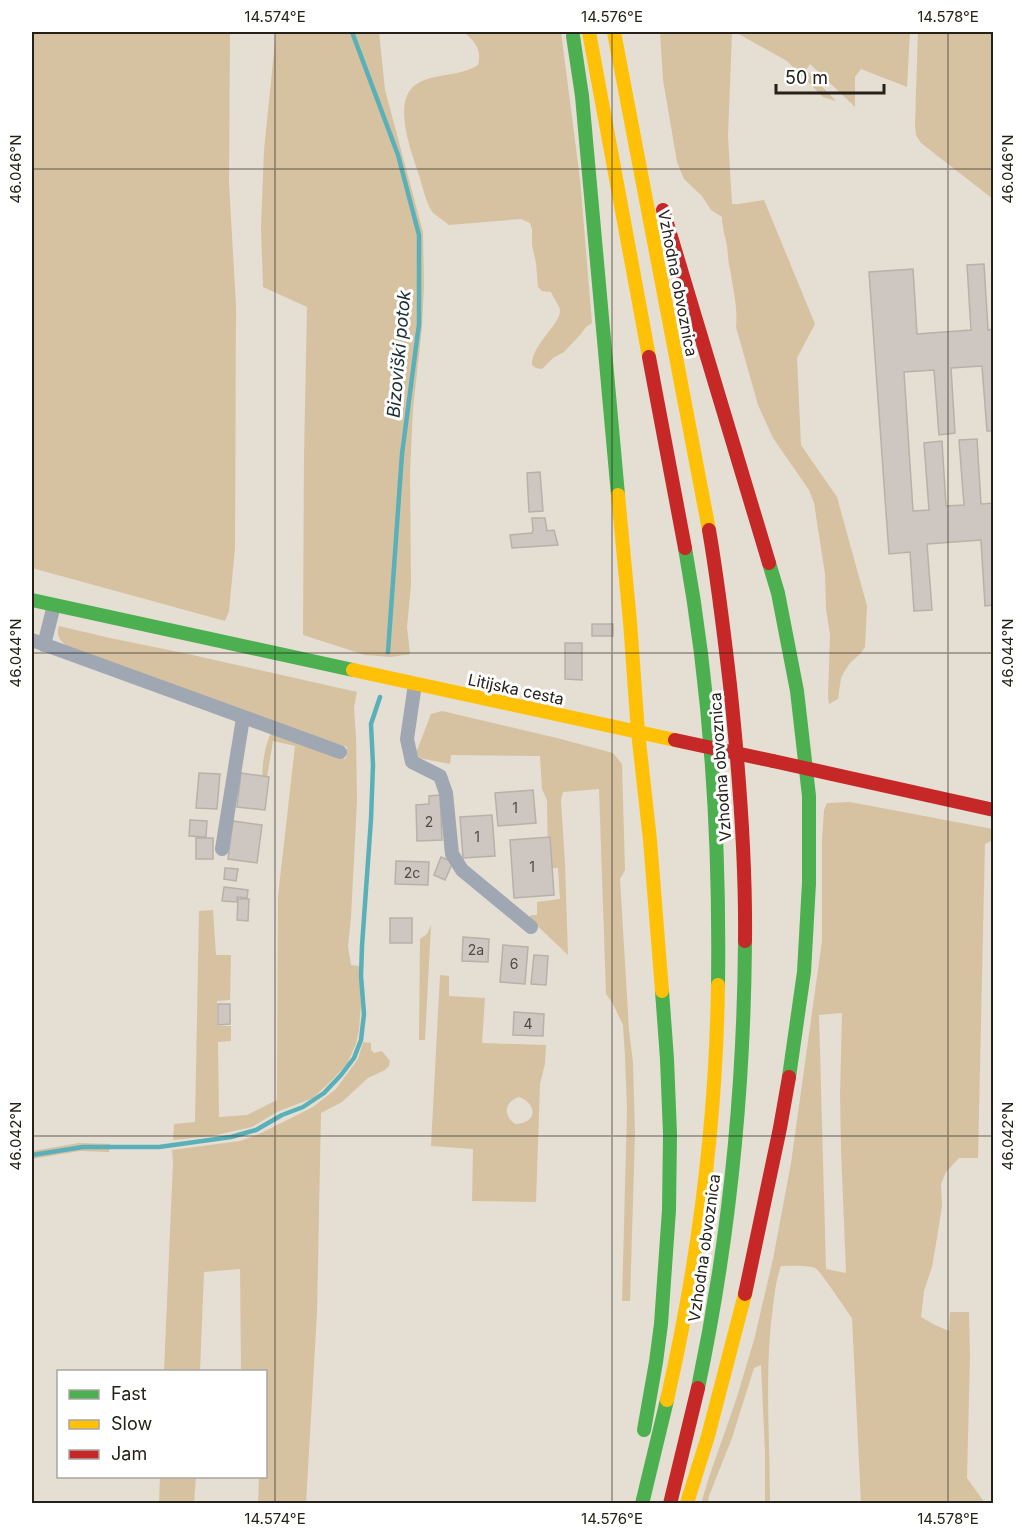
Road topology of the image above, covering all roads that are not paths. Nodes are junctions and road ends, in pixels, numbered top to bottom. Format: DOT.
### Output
graph roads {
  1 [pos="572,32"];
  2 [pos="589,32"];
  3 [pos="614,32"];
  4 [pos="622,74"];
  5 [pos="642,103"];
  6 [pos="661,199"];
  7 [pos="32,600"];
  8 [pos="54,605"];
  9 [pos="38,643"];
  10 [pos="415,684"];
  11 [pos="243,718"];
  12 [pos="638,732"];
  13 [pos="340,752"];
  14 [pos="806,768"];
  15 [pos="993,810"];
  16 [pos="222,849"];
  17 [pos="531,927"];
  18 [pos="640,1448"];
  19 [pos="642,1503"];
  20 [pos="670,1503"];
  21 [pos="687,1503"];
  1 -- 12 [label="main road"];
  2 -- 19 [label="main road, Vzhodna obvoznica"];
  3 -- 4 [label="main road, Vzhodna obvoznica"];
  4 -- 5 [label="main road"];
  4 -- 20 [label="main road, Vzhodna obvoznica"];
  6 -- 14 [label="main road"];
  7 -- 8 [label="main road, Litijska cesta"];
  8 -- 9 [label="street"];
  8 -- 10 [label="main road, Litijska cesta"];
  9 -- 11 [label="street"];
  10 -- 12 [label="main road, Litijska cesta"];
  10 -- 17 [label="street"];
  11 -- 13 [label="street"];
  11 -- 16 [label="street"];
  12 -- 14 [label="main road, Litijska cesta, bridge"];
  12 -- 18 [label="main road"];
  14 -- 15 [label="main road, Litijska cesta"];
  14 -- 21 [label="main road"];
}
